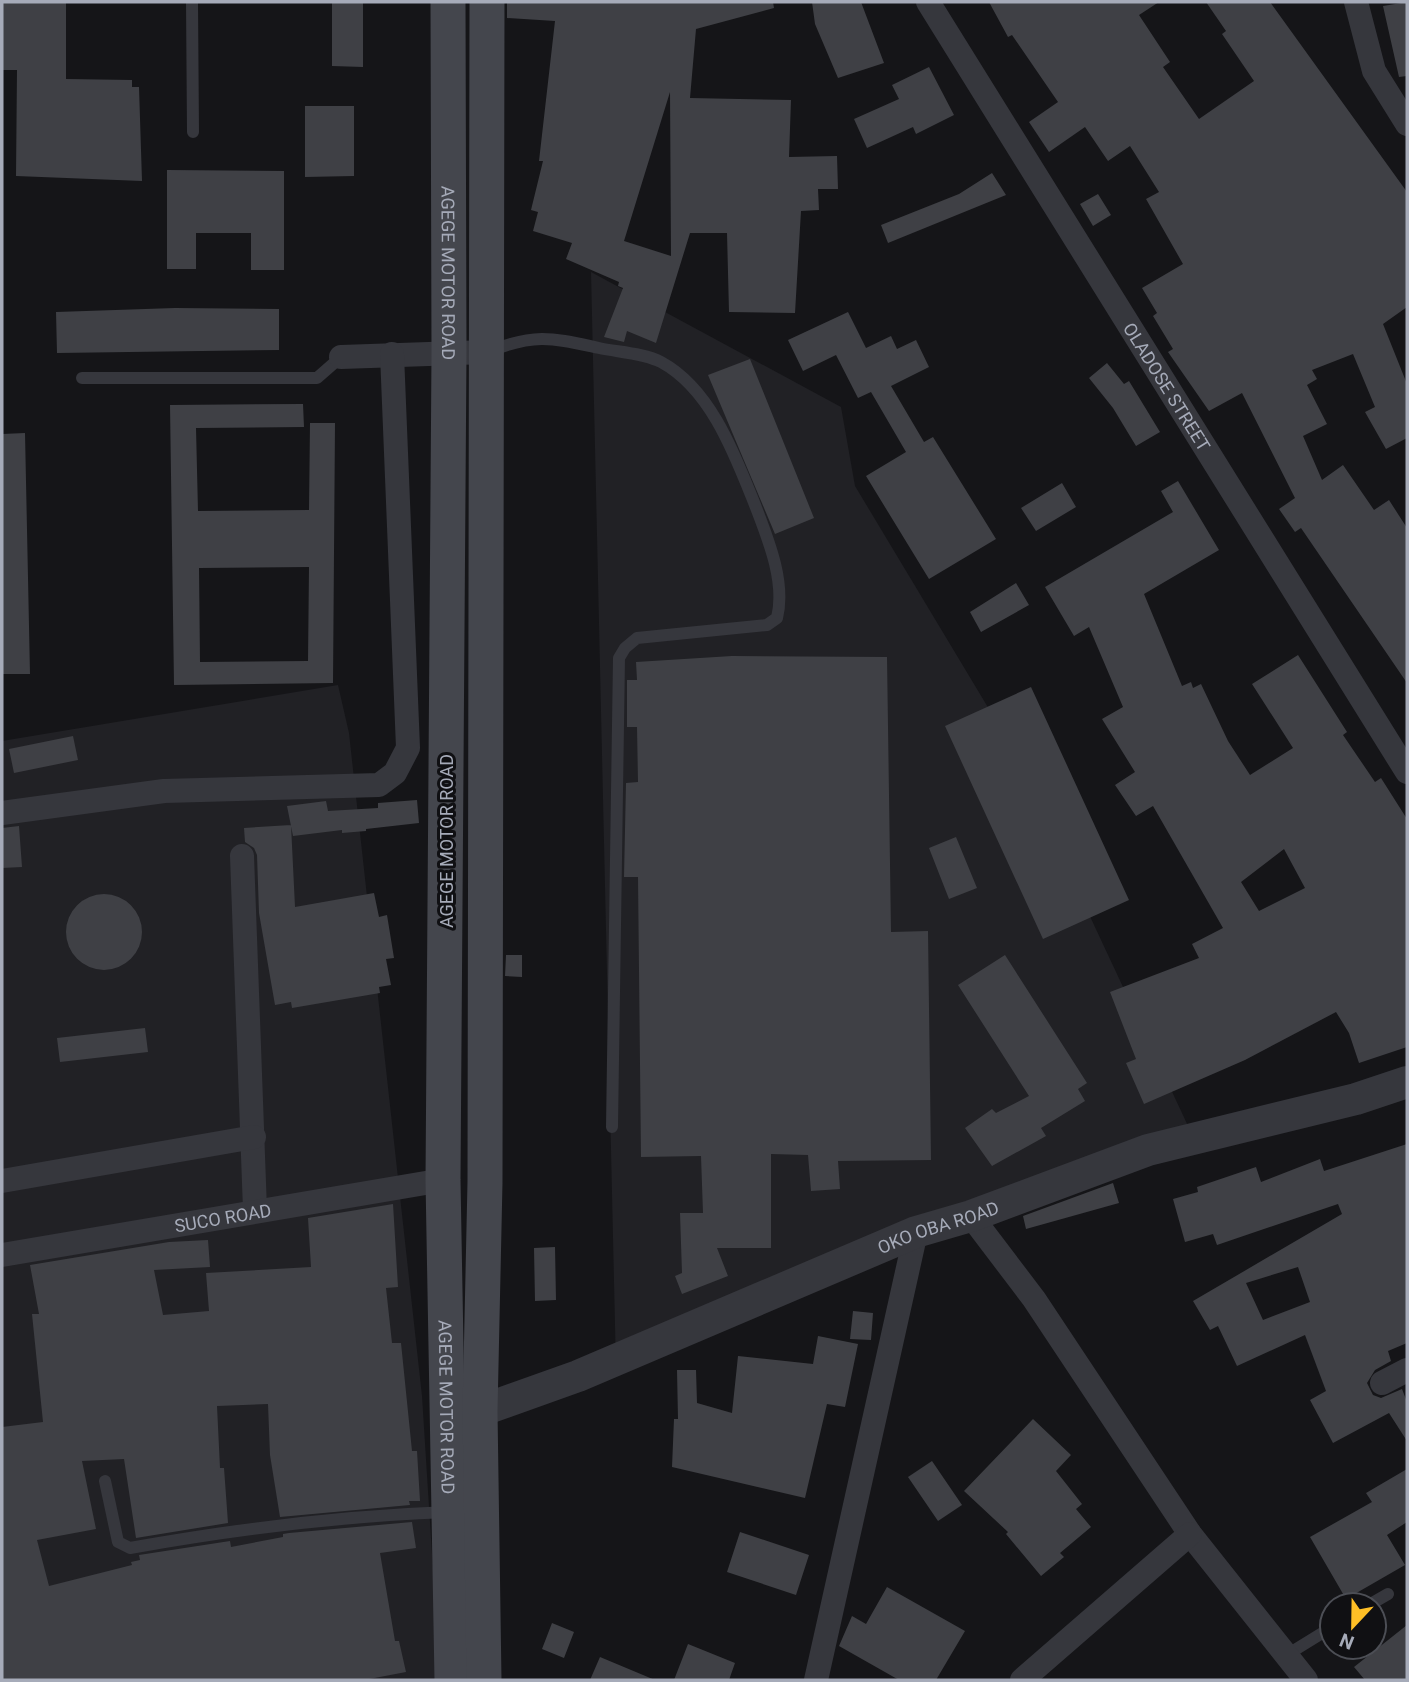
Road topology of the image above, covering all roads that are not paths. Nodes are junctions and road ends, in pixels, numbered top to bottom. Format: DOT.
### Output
graph roads {
  1 [pos="192,2"];
  2 [pos="448,2"];
  3 [pos="487,2"];
  4 [pos="928,2"];
  5 [pos="1356,2"];
  6 [pos="1407,124"];
  7 [pos="193,132"];
  8 [pos="487,352"];
  9 [pos="449,353"];
  10 [pos="392,354"];
  11 [pos="341,357"];
  12 [pos="82,378"];
  13 [pos="1407,772"];
  14 [pos="2,813"];
  15 [pos="242,856"];
  16 [pos="1407,1082"];
  17 [pos="612,1127"];
  18 [pos="254,1137"];
  19 [pos="443,1180"];
  20 [pos="2,1181"];
  21 [pos="255,1210"];
  22 [pos="971,1216"];
  23 [pos="916,1232"];
  24 [pos="2,1255"];
  25 [pos="1407,1370"];
  26 [pos="1381,1383"];
  27 [pos="480,1411"];
  28 [pos="105,1481"];
  29 [pos="448,1511"];
  30 [pos="1191,1534"];
  31 [pos="1318,1636"];
  32 [pos="1285,1656"];
  33 [pos="452,1680"];
  34 [pos="484,1680"];
  35 [pos="816,1680"];
  36 [pos="1022,1680"];
  37 [pos="1306,1680"];
  1 -- 7 [label="lane"];
  2 -- 9 [label="main road, AGEGE MOTOR ROAD"];
  3 -- 8 [label="main road, AGEGE MOTOR ROAD"];
  4 -- 13 [label="street, OLADOSE STREET"];
  5 -- 6 [label="street"];
  8 -- 9 [label="street"];
  8 -- 17 [label="lane"];
  8 -- 27 [label="main road, AGEGE MOTOR ROAD"];
  9 -- 10 [label="street"];
  9 -- 19 [label="main road, AGEGE MOTOR ROAD"];
  10 -- 11 [label="street"];
  10 -- 14 [label="street"];
  11 -- 12 [label="lane"];
  15 -- 18 [label="street"];
  16 -- 22 [label="street, OKO OBA ROAD"];
  18 -- 20 [label="street"];
  18 -- 21 [label="street"];
  19 -- 21 [label="street, SUCO ROAD"];
  19 -- 29 [label="main road, AGEGE MOTOR ROAD"];
  21 -- 24 [label="street, SUCO ROAD"];
  22 -- 23 [label="street, OKO OBA ROAD"];
  22 -- 30 [label="street"];
  23 -- 27 [label="street, OKO OBA ROAD"];
  23 -- 35 [label="street"];
  25 -- 26 [label="street"];
  27 -- 34 [label="main road, AGEGE MOTOR ROAD"];
  28 -- 29 [label="lane"];
  29 -- 33 [label="main road, AGEGE MOTOR ROAD"];
  30 -- 32 [label="street"];
  30 -- 36 [label="street"];
  31 -- 32 [label="lane"];
  32 -- 37 [label="street"];
}
